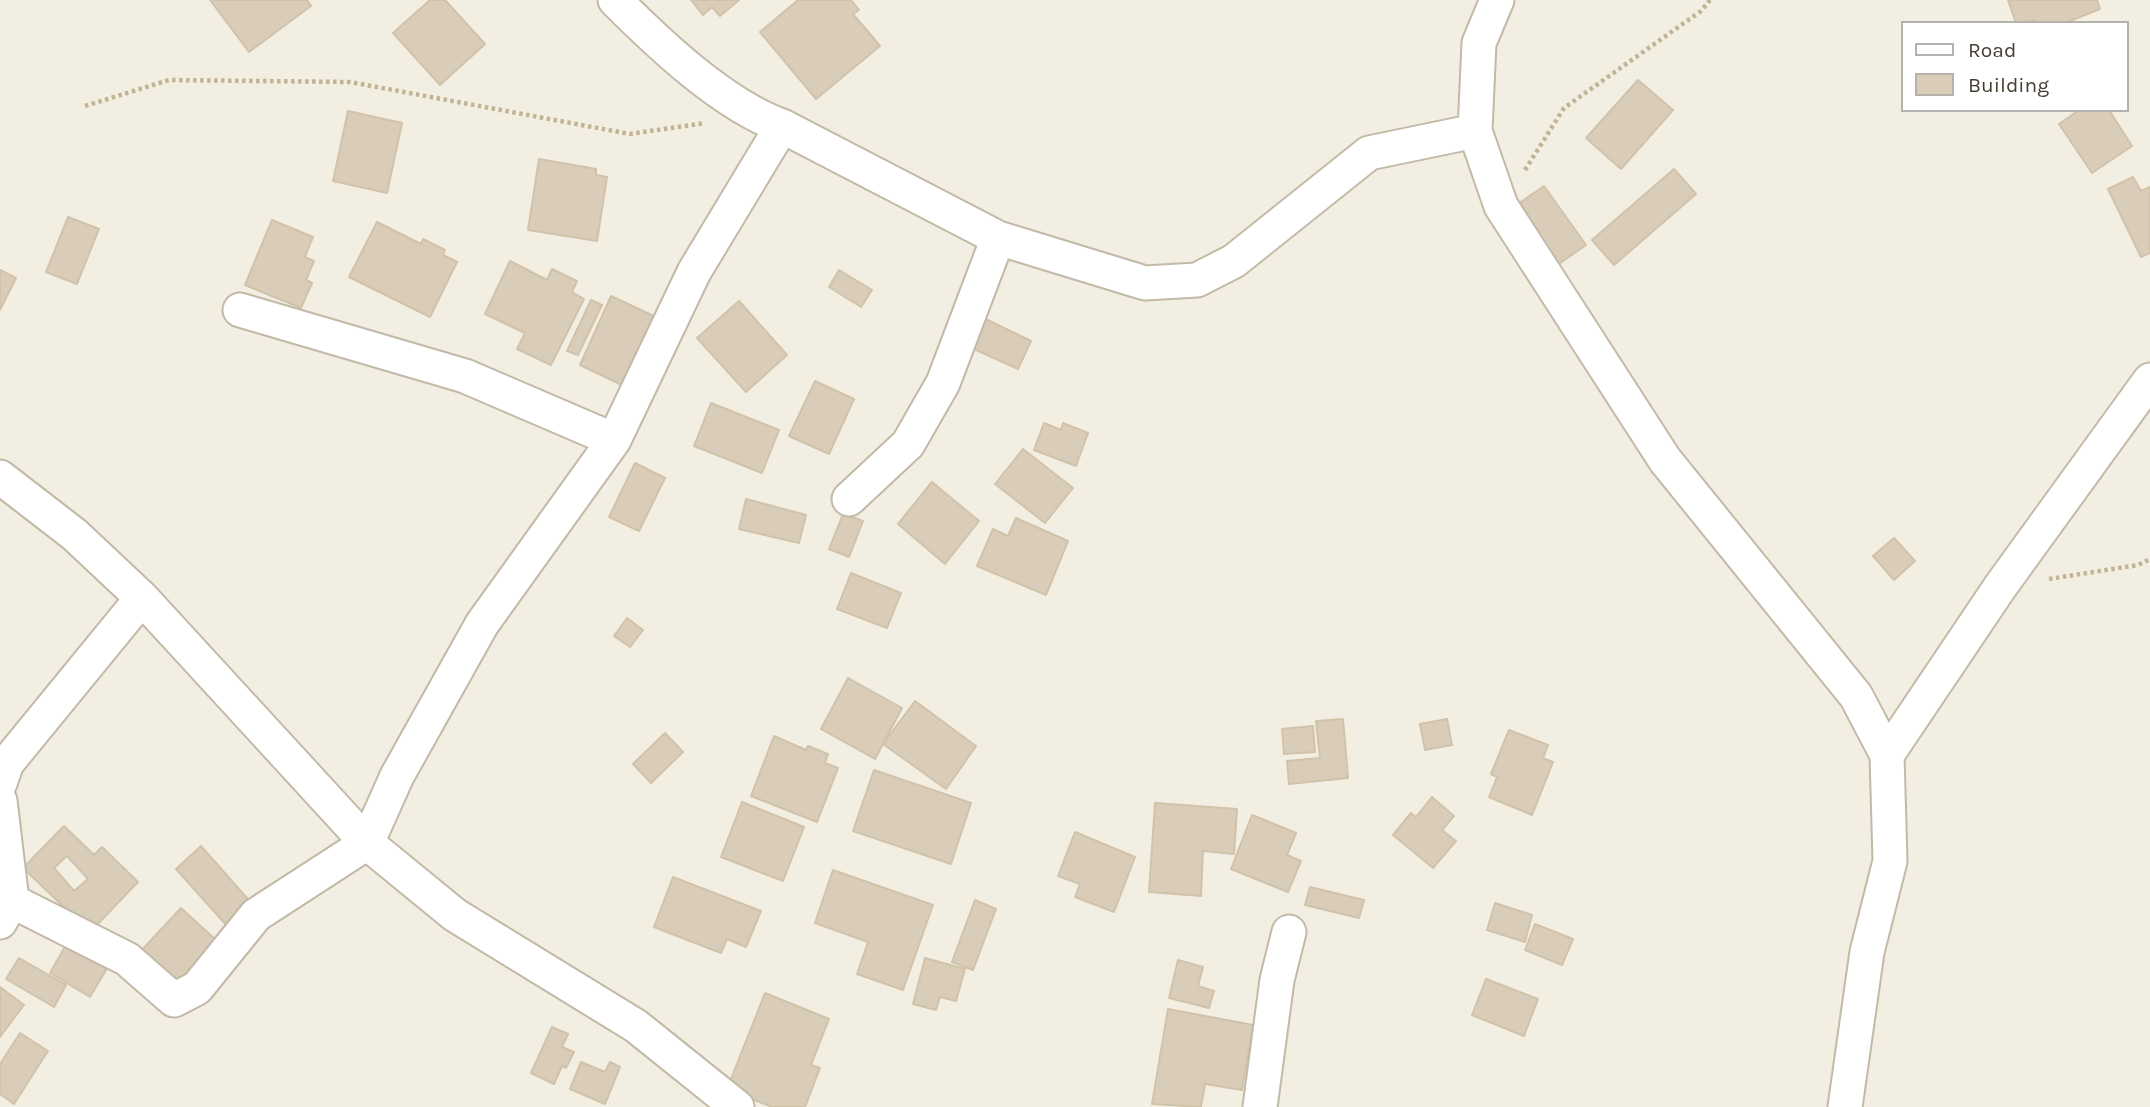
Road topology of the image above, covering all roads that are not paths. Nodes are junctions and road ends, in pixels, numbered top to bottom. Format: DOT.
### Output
graph roads {
  1 [pos="615,0"];
  2 [pos="1497,0"];
  3 [pos="768,121"];
  4 [pos="1475,131"];
  5 [pos="998,238"];
  6 [pos="240,310"];
  7 [pos="2150,380"];
  8 [pos="614,440"];
  9 [pos="0,477"];
  10 [pos="849,499"];
  11 [pos="142,598"];
  12 [pos="1887,755"];
  13 [pos="0,783"];
  14 [pos="0,801"];
  15 [pos="367,843"];
  16 [pos="6,912"];
  17 [pos="1289,932"];
  18 [pos="737,1107"];
  19 [pos="1261,1107"];
  20 [pos="1846,1107"];
  1 -- 3 [label="street"];
  2 -- 4 [label="street"];
  3 -- 5 [label="street"];
  3 -- 8 [label="street"];
  4 -- 5 [label="street"];
  4 -- 12 [label="street"];
  5 -- 10 [label="street"];
  6 -- 8 [label="street"];
  7 -- 12 [label="street"];
  8 -- 15 [label="street"];
  9 -- 11 [label="street"];
  11 -- 13 [label="street"];
  11 -- 15 [label="street"];
  12 -- 20 [label="street"];
  14 -- 16 [label="street"];
  15 -- 16 [label="street"];
  15 -- 18 [label="street"];
  17 -- 19 [label="street"];
}
